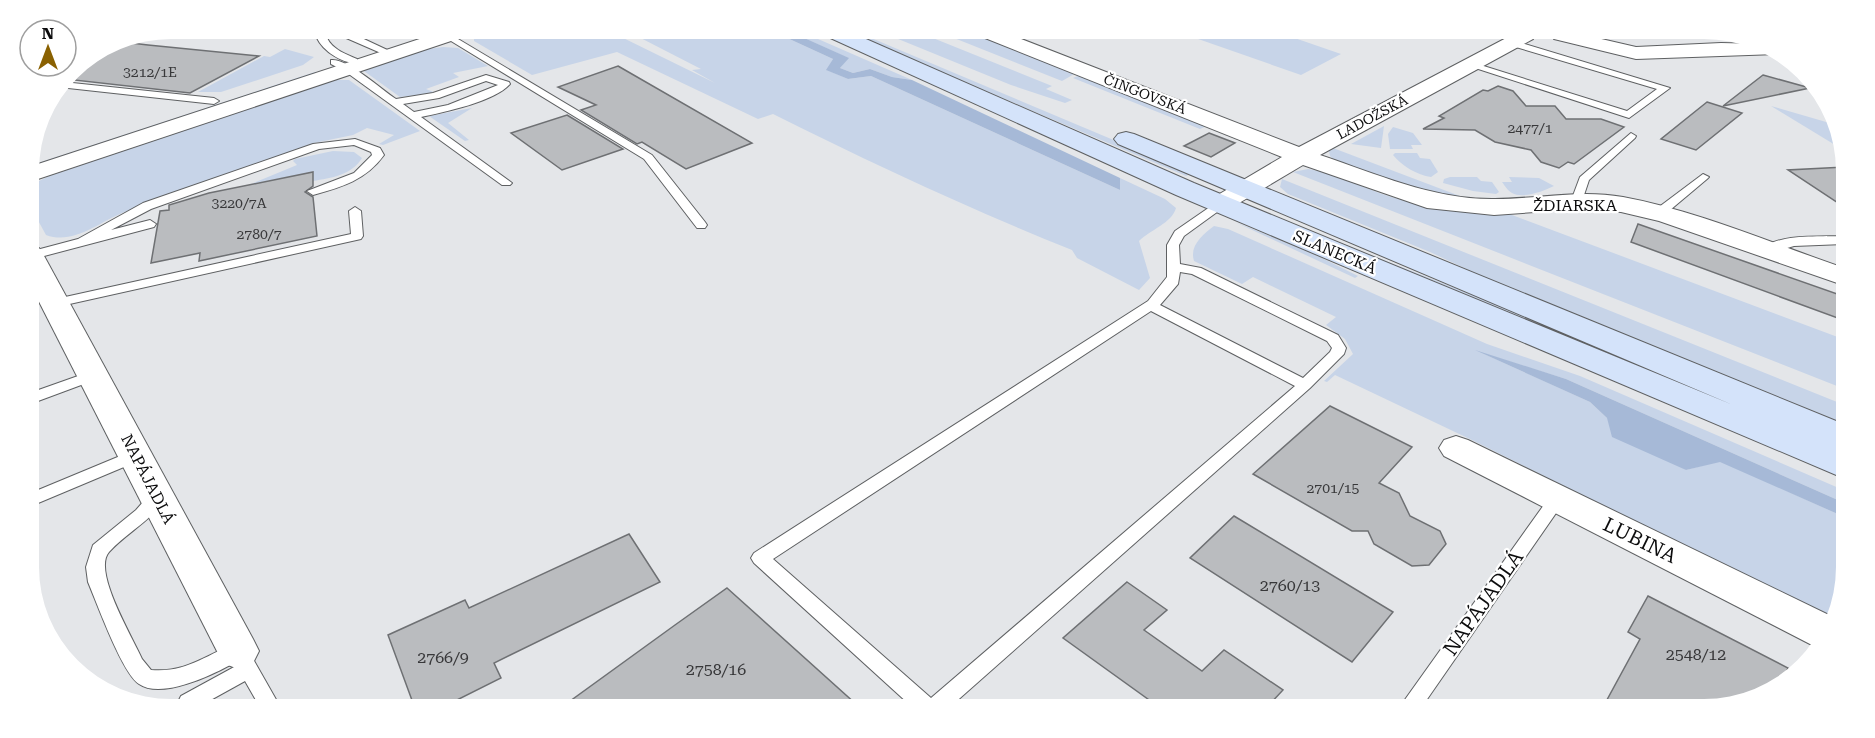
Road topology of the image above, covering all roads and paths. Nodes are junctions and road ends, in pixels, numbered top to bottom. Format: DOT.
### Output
graph roads {
  1 [pos="322,39"];
  2 [pos="356,39"];
  3 [pos="423,39"];
  4 [pos="456,39"];
  5 [pos="849,39"];
  6 [pos="884,39"];
  7 [pos="1005,39"];
  8 [pos="1519,39"];
  9 [pos="1575,39"];
  10 [pos="1754,50"];
  11 [pos="385,51"];
  12 [pos="348,64"];
  13 [pos="1471,65"];
  14 [pos="70,86"];
  15 [pos="214,101"];
  16 [pos="394,102"];
  17 [pos="412,115"];
  18 [pos="1631,136"];
  19 [pos="1303,155"];
  20 [pos="40,157"];
  21 [pos="39,172"];
  22 [pos="1703,177"];
  23 [pos="506,183"];
  24 [pos="313,191"];
  25 [pos="1232,196"];
  26 [pos="1577,201"];
  27 [pos="355,211"];
  28 [pos="1659,213"];
  29 [pos="150,224"];
  30 [pos="701,225"];
  31 [pos="84,240"];
  32 [pos="1836,240"];
  33 [pos="1767,250"];
  34 [pos="39,252"];
  35 [pos="1174,267"];
  36 [pos="39,272"];
  37 [pos="1836,274"];
  38 [pos="56,303"];
  39 [pos="1150,305"];
  40 [pos="94,375"];
  41 [pos="1305,385"];
  42 [pos="39,396"];
  43 [pos="1836,435"];
  44 [pos="1456,448"];
  45 [pos="137,455"];
  46 [pos="1836,462"];
  47 [pos="39,497"];
  48 [pos="157,497"];
  49 [pos="1557,499"];
  50 [pos="1818,633"];
  51 [pos="243,660"];
  52 [pos="192,699"];
  53 [pos="266,699"];
  54 [pos="917,699"];
  55 [pos="944,699"];
  56 [pos="1414,699"];
  1 -- 12 [label="lane"];
  2 -- 11 [label="lane"];
  3 -- 11 [label="street"];
  4 -- 30 [label="lane"];
  5 -- 25 [label="main road, SLANECKÁ"];
  6 -- 25 [label="main road, SLANECKÁ"];
  7 -- 19 [label="street, ČINGOVSKÁ"];
  8 -- 13 [label="street, LADOŽSKÁ"];
  8 -- 13 [label="lane"];
  9 -- 10 [label="street"];
  11 -- 12 [label="street"];
  12 -- 15 [label="street"];
  12 -- 16 [label="lane"];
  12 -- 21 [label="street"];
  13 -- 19 [label="street, LADOŽSKÁ"];
  14 -- 15 [label="lane"];
  15 -- 20 [label="street"];
  16 -- 17 [label="lane"];
  16 -- 17 [label="lane"];
  17 -- 23 [label="lane"];
  18 -- 26 [label="lane"];
  19 -- 25 [label="street, LADOŽSKÁ"];
  19 -- 26 [label="street, ŽDIARSKA"];
  22 -- 28 [label="lane"];
  24 -- 31 [label="lane"];
  25 -- 35 [label="lane"];
  25 -- 43 [label="main road, SLANECKÁ"];
  25 -- 46 [label="main road, SLANECKÁ"];
  26 -- 28 [label="street, ŽDIARSKA"];
  27 -- 38 [label="lane"];
  28 -- 33 [label="street, ŽDIARSKA"];
  29 -- 31 [label="lane"];
  31 -- 34 [label="lane"];
  32 -- 33 [label="lane"];
  33 -- 37 [label="street, ŽDIARSKA"];
  35 -- 39 [label="lane"];
  35 -- 41 [label="lane"];
  36 -- 38 [label="street, NAPÁJADLÁ"];
  38 -- 40 [label="street, NAPÁJADLÁ"];
  39 -- 41 [label="lane"];
  39 -- 54 [label="lane"];
  40 -- 42 [label="lane"];
  40 -- 45 [label="street, NAPÁJADLÁ"];
  41 -- 55 [label="lane"];
  44 -- 49 [label="street, LUBINA"];
  45 -- 47 [label="lane"];
  45 -- 48 [label="street, NAPÁJADLÁ"];
  48 -- 51 [label="street, NAPÁJADLÁ"];
  48 -- 51 [label="lane"];
  49 -- 50 [label="street, LUBINA"];
  49 -- 56 [label="lane, NAPÁJADLÁ"];
  51 -- 52 [label="lane"];
  51 -- 53 [label="lane, NAPÁJADLÁ"];
}
